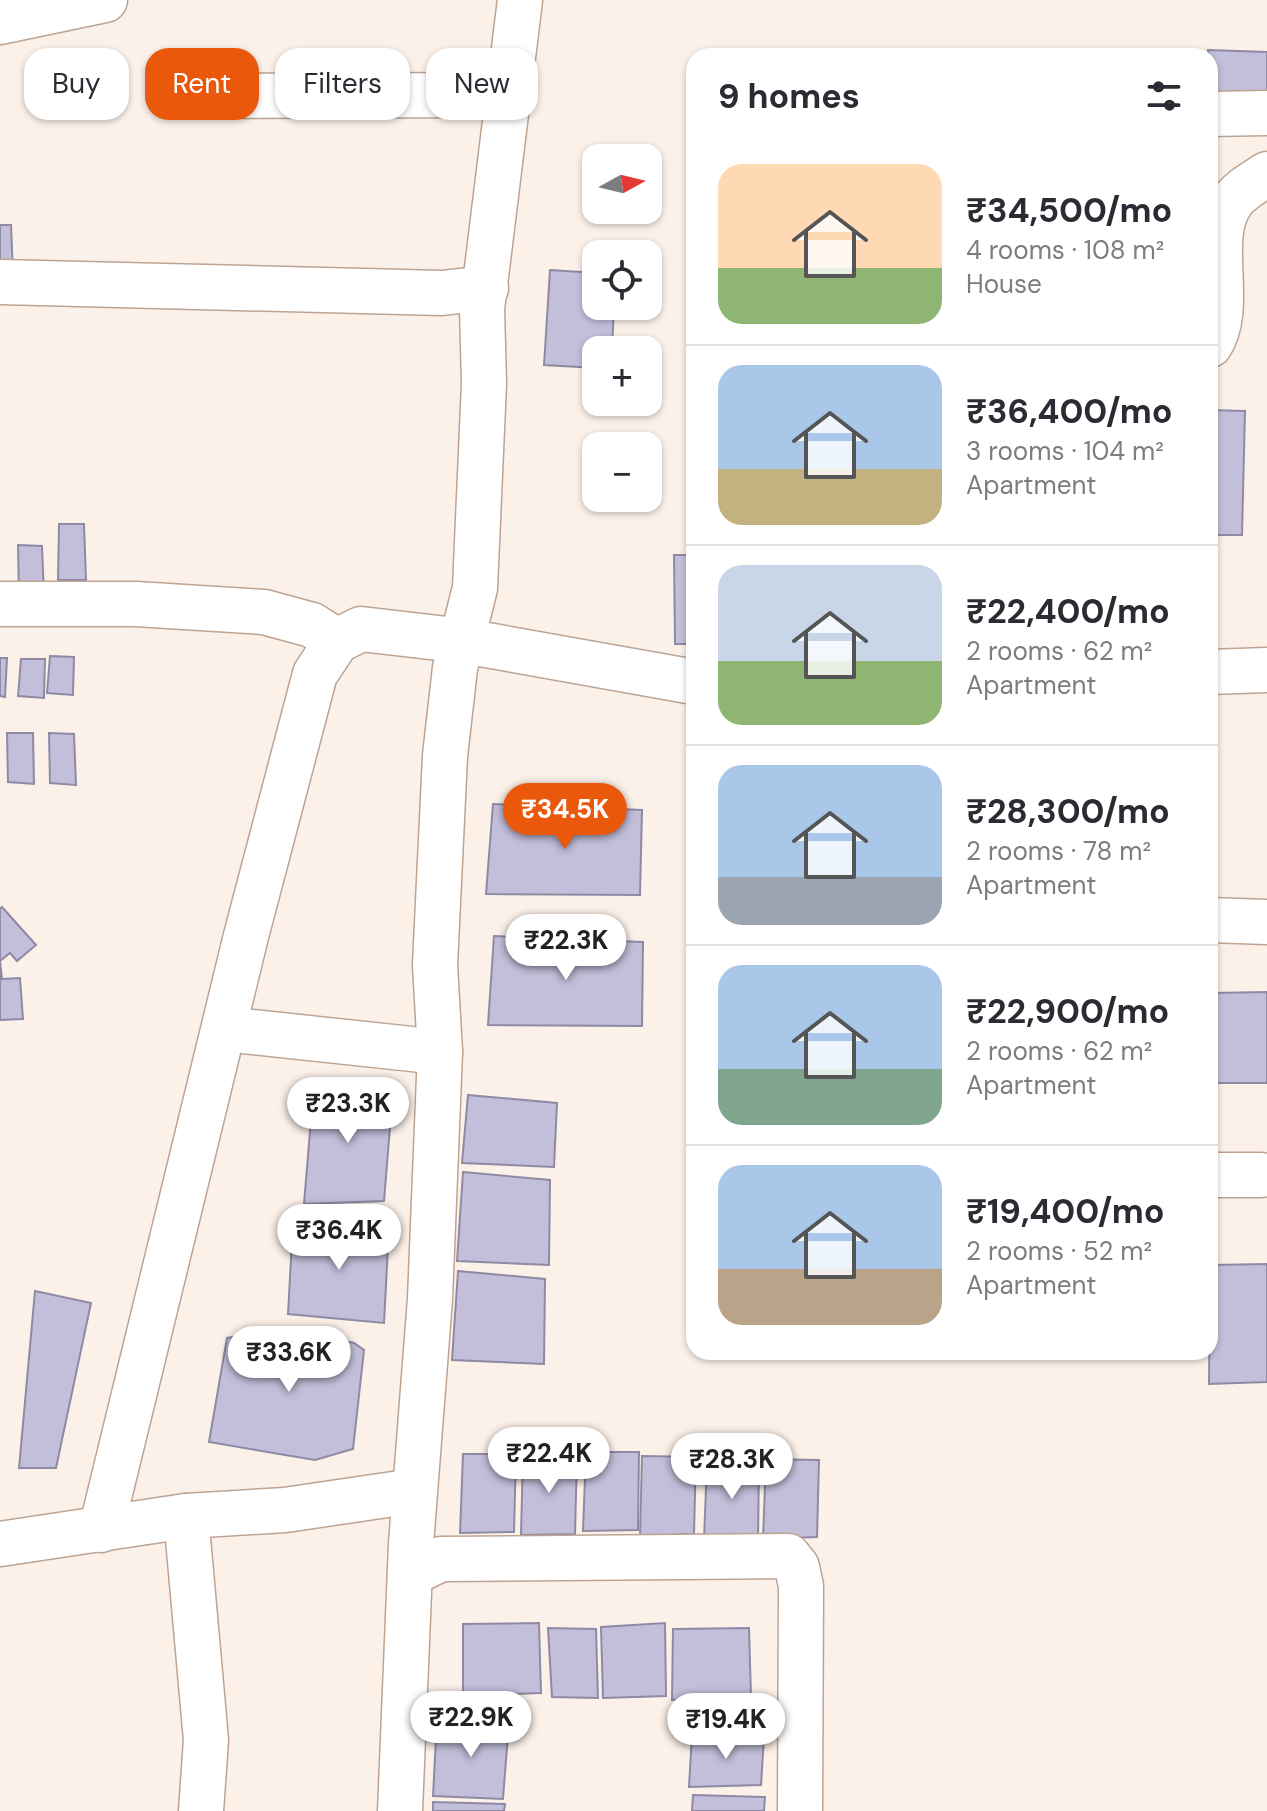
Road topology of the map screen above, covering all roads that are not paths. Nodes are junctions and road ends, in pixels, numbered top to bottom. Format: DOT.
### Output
graph roads {
  1 [pos="105,0"];
  2 [pos="520,0"];
  3 [pos="0,22"];
  4 [pos="515,48"];
  5 [pos="426,95"];
  6 [pos="259,96"];
  7 [pos="1267,113"];
  8 [pos="1218,114"];
  9 [pos="507,120"];
  10 [pos="1267,174"];
  11 [pos="0,282"];
  12 [pos="486,288"];
  13 [pos="1218,328"];
  14 [pos="0,604"];
  15 [pos="337,641"];
  16 [pos="464,641"];
  17 [pos="1267,670"];
  18 [pos="1218,672"];
  19 [pos="686,681"];
  20 [pos="1218,920"];
  21 [pos="1267,922"];
  22 [pos="224,1029"];
  23 [pos="440,1052"];
  24 [pos="1218,1175"];
  25 [pos="1261,1175"];
  26 [pos="414,1491"];
  27 [pos="186,1516"];
  28 [pos="101,1530"];
  29 [pos="0,1544"];
  30 [pos="410,1574"];
  31 [pos="414,1731"];
  32 [pos="201,1811"];
  33 [pos="400,1811"];
  34 [pos="413,1811"];
  35 [pos="800,1811"];
  1 -- 3 [label="street"];
  2 -- 4 [label="street"];
  5 -- 6 [label="street"];
  7 -- 8 [label="street"];
  9 -- 12 [label="street"];
  10 -- 13 [label="street"];
  11 -- 12 [label="street"];
  12 -- 16 [label="street"];
  14 -- 15 [label="street"];
  15 -- 16 [label="street"];
  15 -- 22 [label="street"];
  16 -- 19 [label="street"];
  16 -- 23 [label="street"];
  17 -- 18 [label="street"];
  20 -- 21 [label="street"];
  22 -- 23 [label="street"];
  22 -- 28 [label="street"];
  23 -- 26 [label="street"];
  24 -- 25 [label="street"];
  26 -- 27 [label="street"];
  26 -- 30 [label="street"];
  27 -- 28 [label="street"];
  27 -- 32 [label="street"];
  28 -- 29 [label="street"];
  30 -- 33 [label="street"];
  30 -- 35 [label="street"];
  31 -- 34 [label="street"];
}
